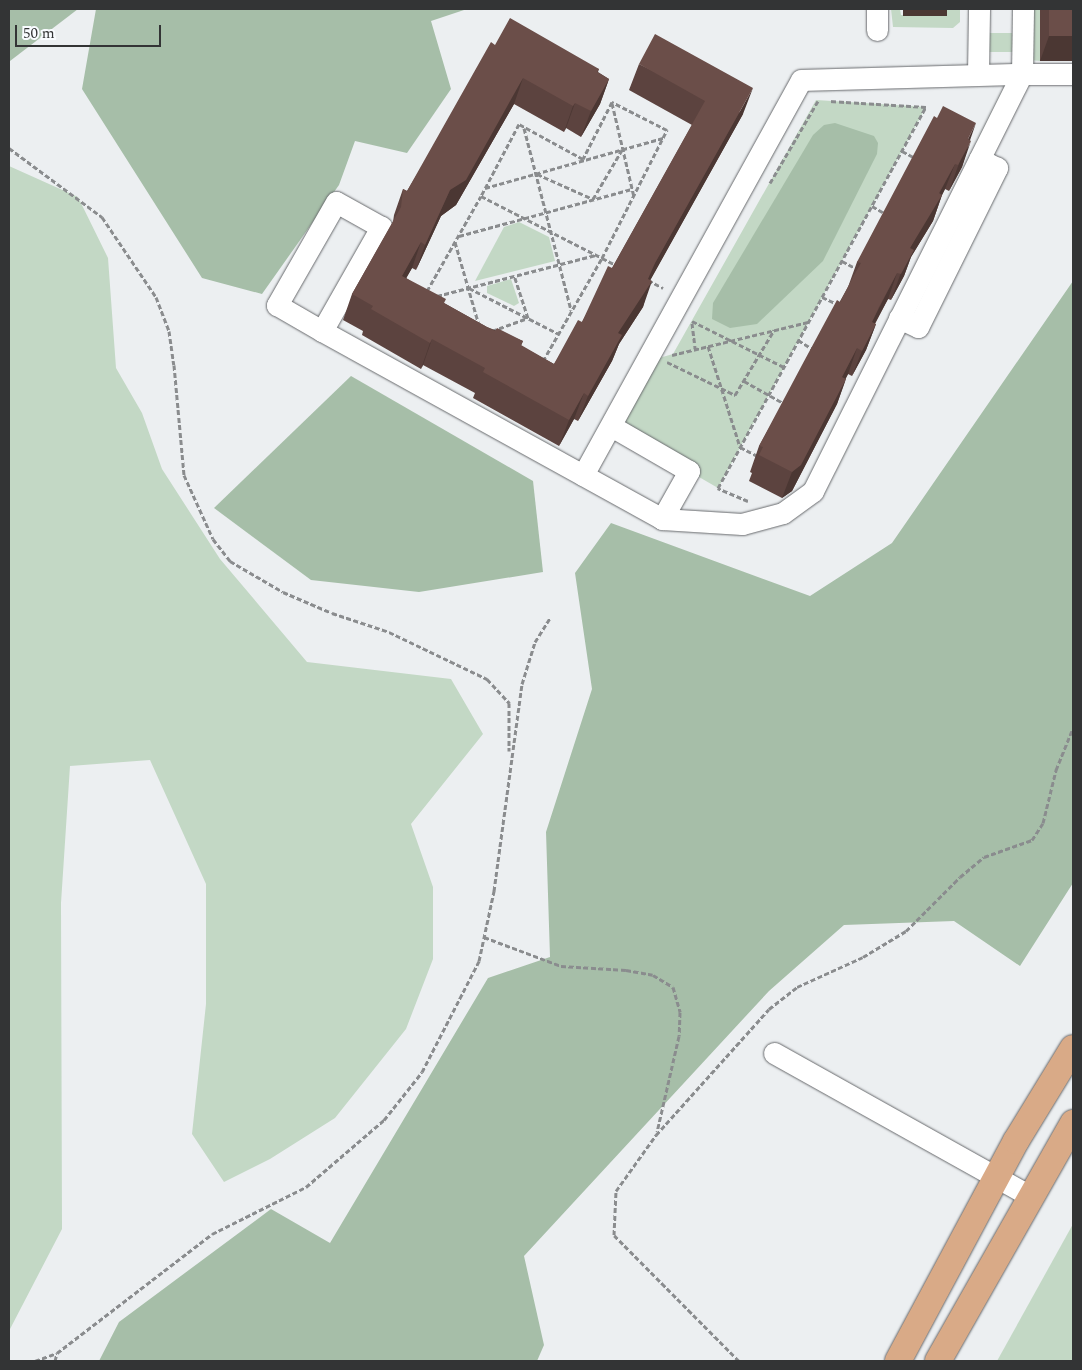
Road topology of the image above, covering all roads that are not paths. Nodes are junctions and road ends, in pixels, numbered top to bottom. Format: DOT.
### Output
graph roads {
  1 [pos="979,9"];
  2 [pos="1023,9"];
  3 [pos="978,74"];
  4 [pos="1022,74"];
  5 [pos="1073,74"];
  6 [pos="322,331"];
  7 [pos="611,426"];
  8 [pos="583,475"];
  9 [pos="662,519"];
  10 [pos="1073,1048"];
  11 [pos="774,1053"];
  12 [pos="1073,1123"];
  13 [pos="997,1178"];
  14 [pos="1030,1196"];
  15 [pos="898,1361"];
  16 [pos="938,1361"];
  1 -- 3 [label="street"];
  2 -- 4 [label="street"];
  3 -- 4 [label="street"];
  3 -- 7 [label="street"];
  4 -- 5 [label="street"];
  4 -- 9 [label="street"];
  6 -- 6 [label="street"];
  6 -- 8 [label="street"];
  7 -- 8 [label="street"];
  7 -- 9 [label="street"];
  8 -- 9 [label="street"];
  10 -- 13 [label="main road"];
  11 -- 13 [label="street"];
  12 -- 14 [label="main road"];
  13 -- 14 [label="street"];
  13 -- 15 [label="main road"];
  14 -- 16 [label="main road"];
}
